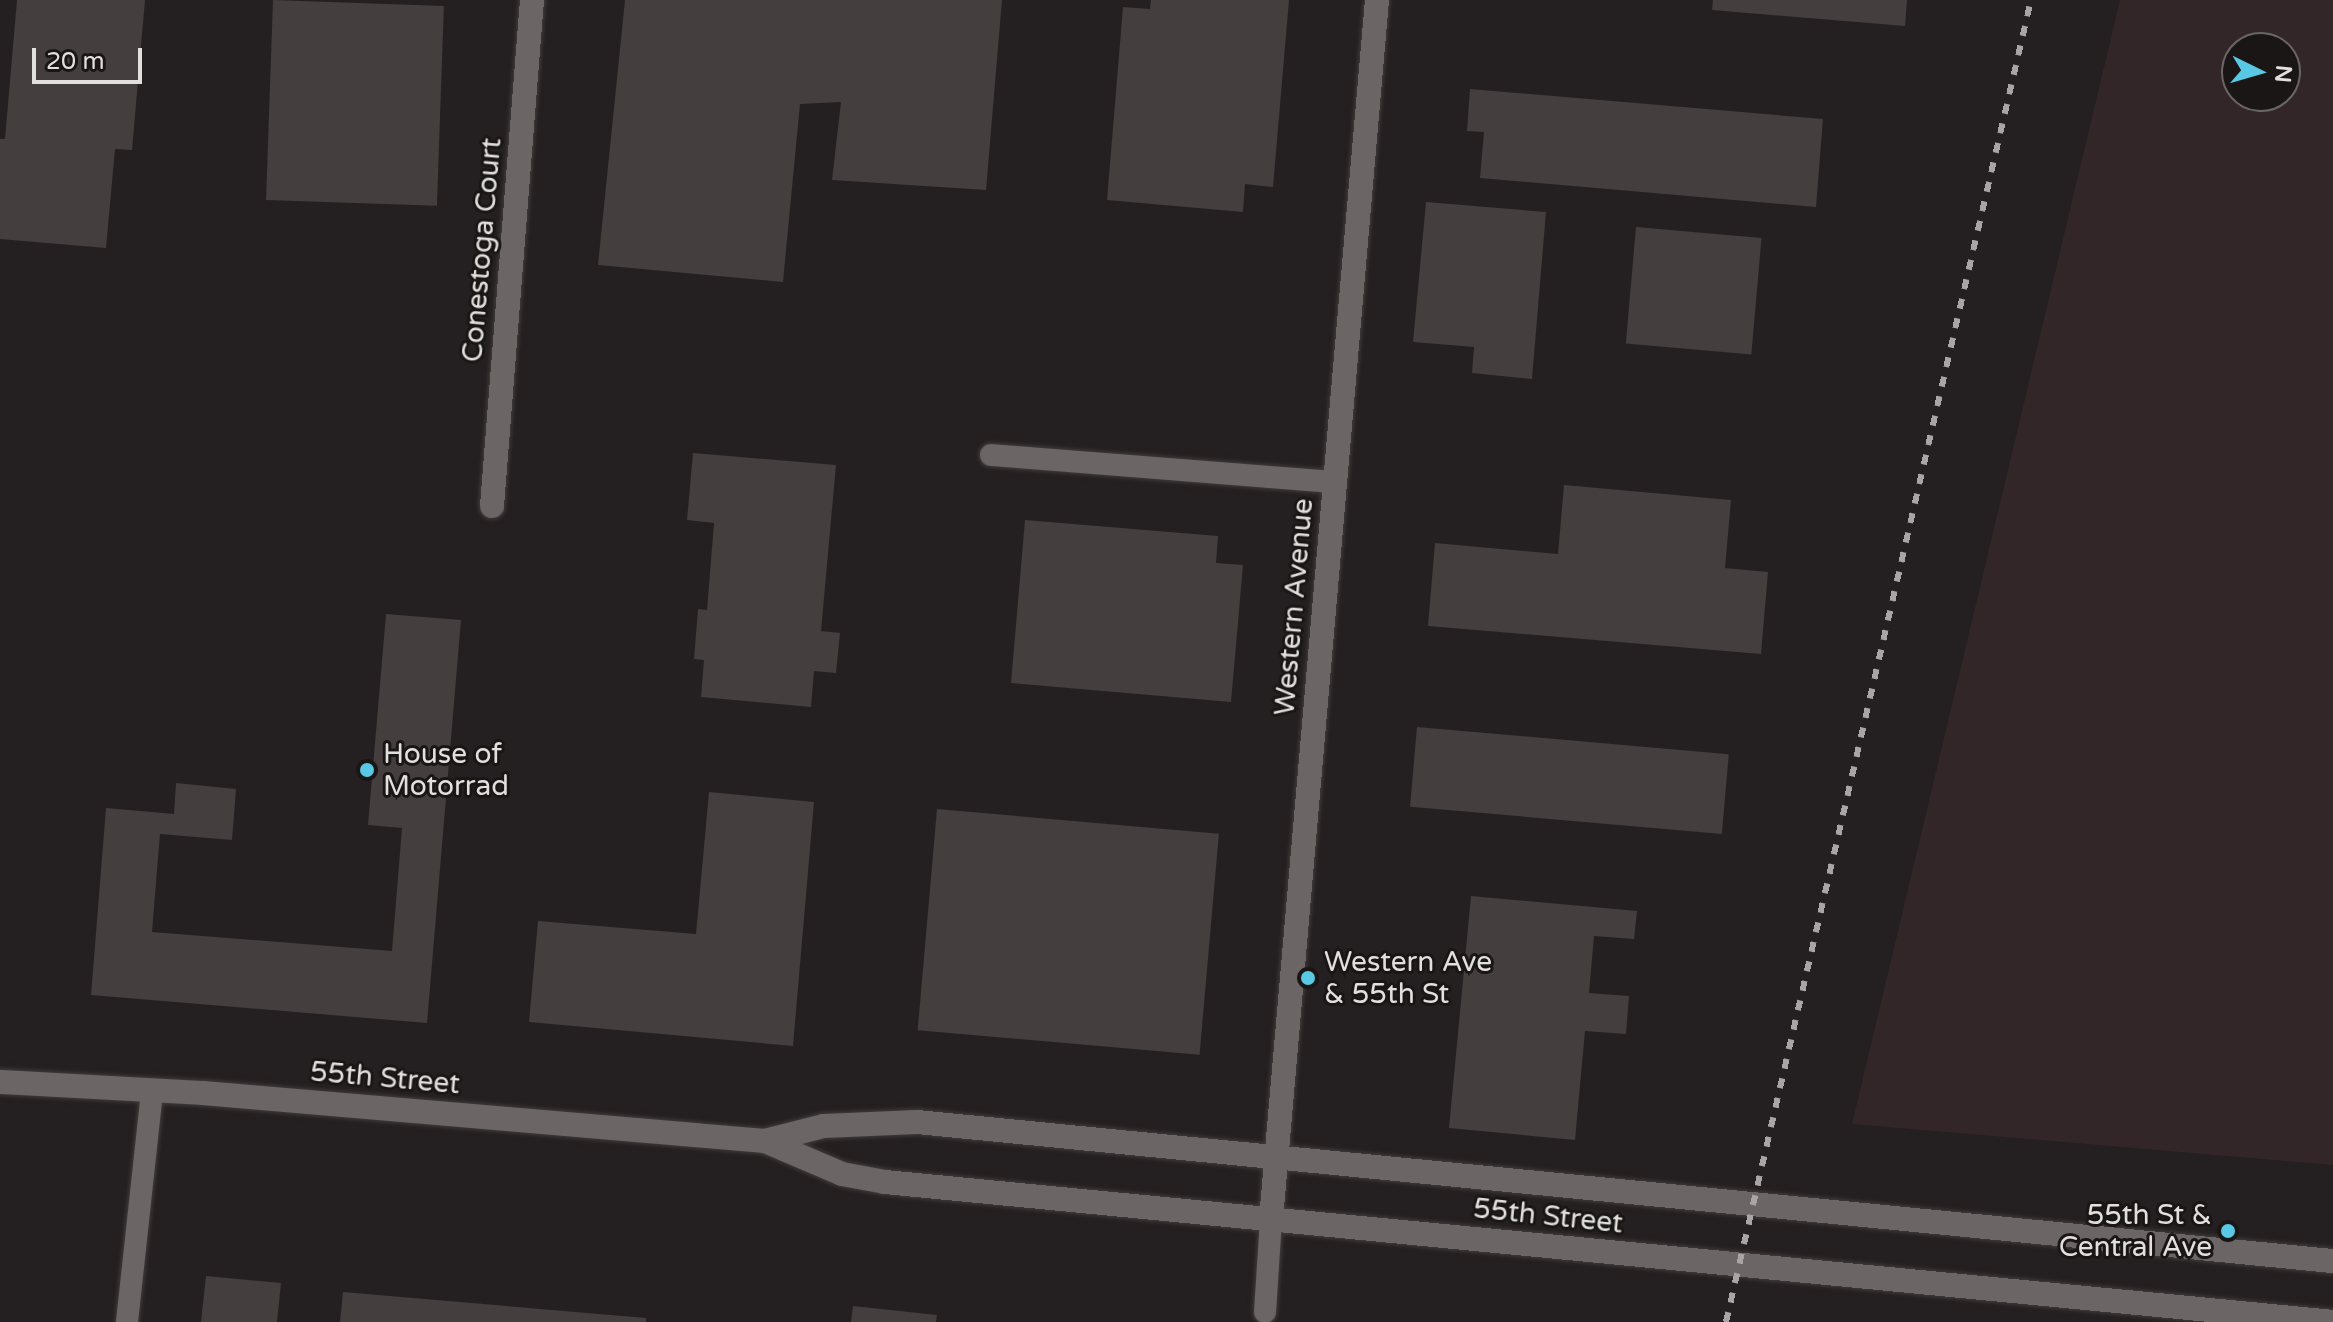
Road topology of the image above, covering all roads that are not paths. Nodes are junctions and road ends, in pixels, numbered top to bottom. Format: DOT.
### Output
graph roads {
  1 [pos="532,0"];
  2 [pos="1377,0"];
  3 [pos="991,455"];
  4 [pos="1335,482"];
  5 [pos="492,506"];
  6 [pos="0,1082"];
  7 [pos="152,1090"];
  8 [pos="765,1141"];
  9 [pos="1276,1156"];
  10 [pos="1271,1219"];
  11 [pos="2333,1261"];
  12 [pos="1265,1312"];
  13 [pos="127,1322"];
  14 [pos="2333,1322"];
  1 -- 5 [label="main road, Conestoga Court"];
  2 -- 4 [label="main road, Western Avenue"];
  3 -- 4 [label="lane"];
  4 -- 9 [label="main road, Western Avenue"];
  6 -- 7 [label="main road, 55th Street"];
  7 -- 8 [label="main road, 55th Street"];
  7 -- 13 [label="lane"];
  8 -- 9 [label="main road, 55th Street"];
  8 -- 10 [label="main road, 55th Street"];
  9 -- 10 [label="main road, Western Avenue"];
  9 -- 11 [label="main road, 55th Street"];
  10 -- 12 [label="lane"];
  10 -- 14 [label="main road, 55th Street"];
}
